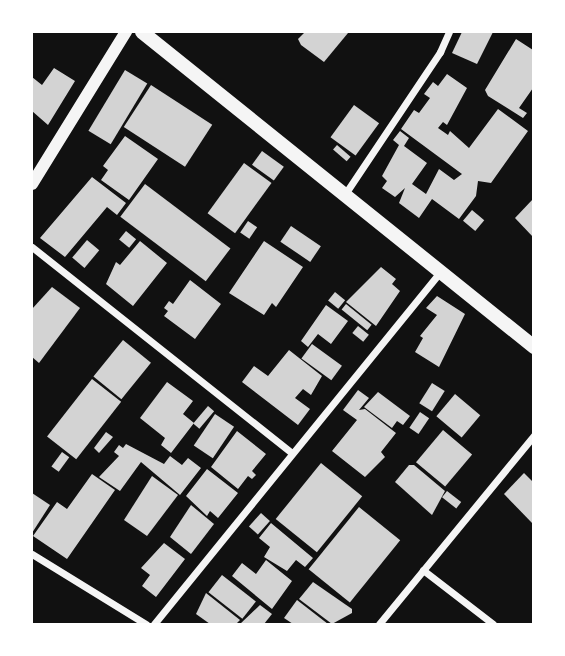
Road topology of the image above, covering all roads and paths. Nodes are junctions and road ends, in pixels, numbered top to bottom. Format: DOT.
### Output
graph roads {
  1 [pos="126,32"];
  2 [pos="142,32"];
  3 [pos="449,32"];
  4 [pos="32,184"];
  5 [pos="344,195"];
  6 [pos="32,247"];
  7 [pos="440,272"];
  8 [pos="534,347"];
  9 [pos="534,435"];
  10 [pos="291,452"];
  11 [pos="32,554"];
  12 [pos="423,570"];
  13 [pos="146,625"];
  14 [pos="154,625"];
  15 [pos="379,625"];
  16 [pos="493,625"];
  1 -- 4 [label="street"];
  2 -- 5 [label="main road"];
  3 -- 5 [label="street"];
  5 -- 7 [label="main road"];
  6 -- 10 [label="street"];
  7 -- 8 [label="main road"];
  7 -- 10 [label="street"];
  9 -- 12 [label="street"];
  10 -- 14 [label="street"];
  11 -- 13 [label="street"];
  12 -- 15 [label="street"];
  12 -- 16 [label="street"];
}
